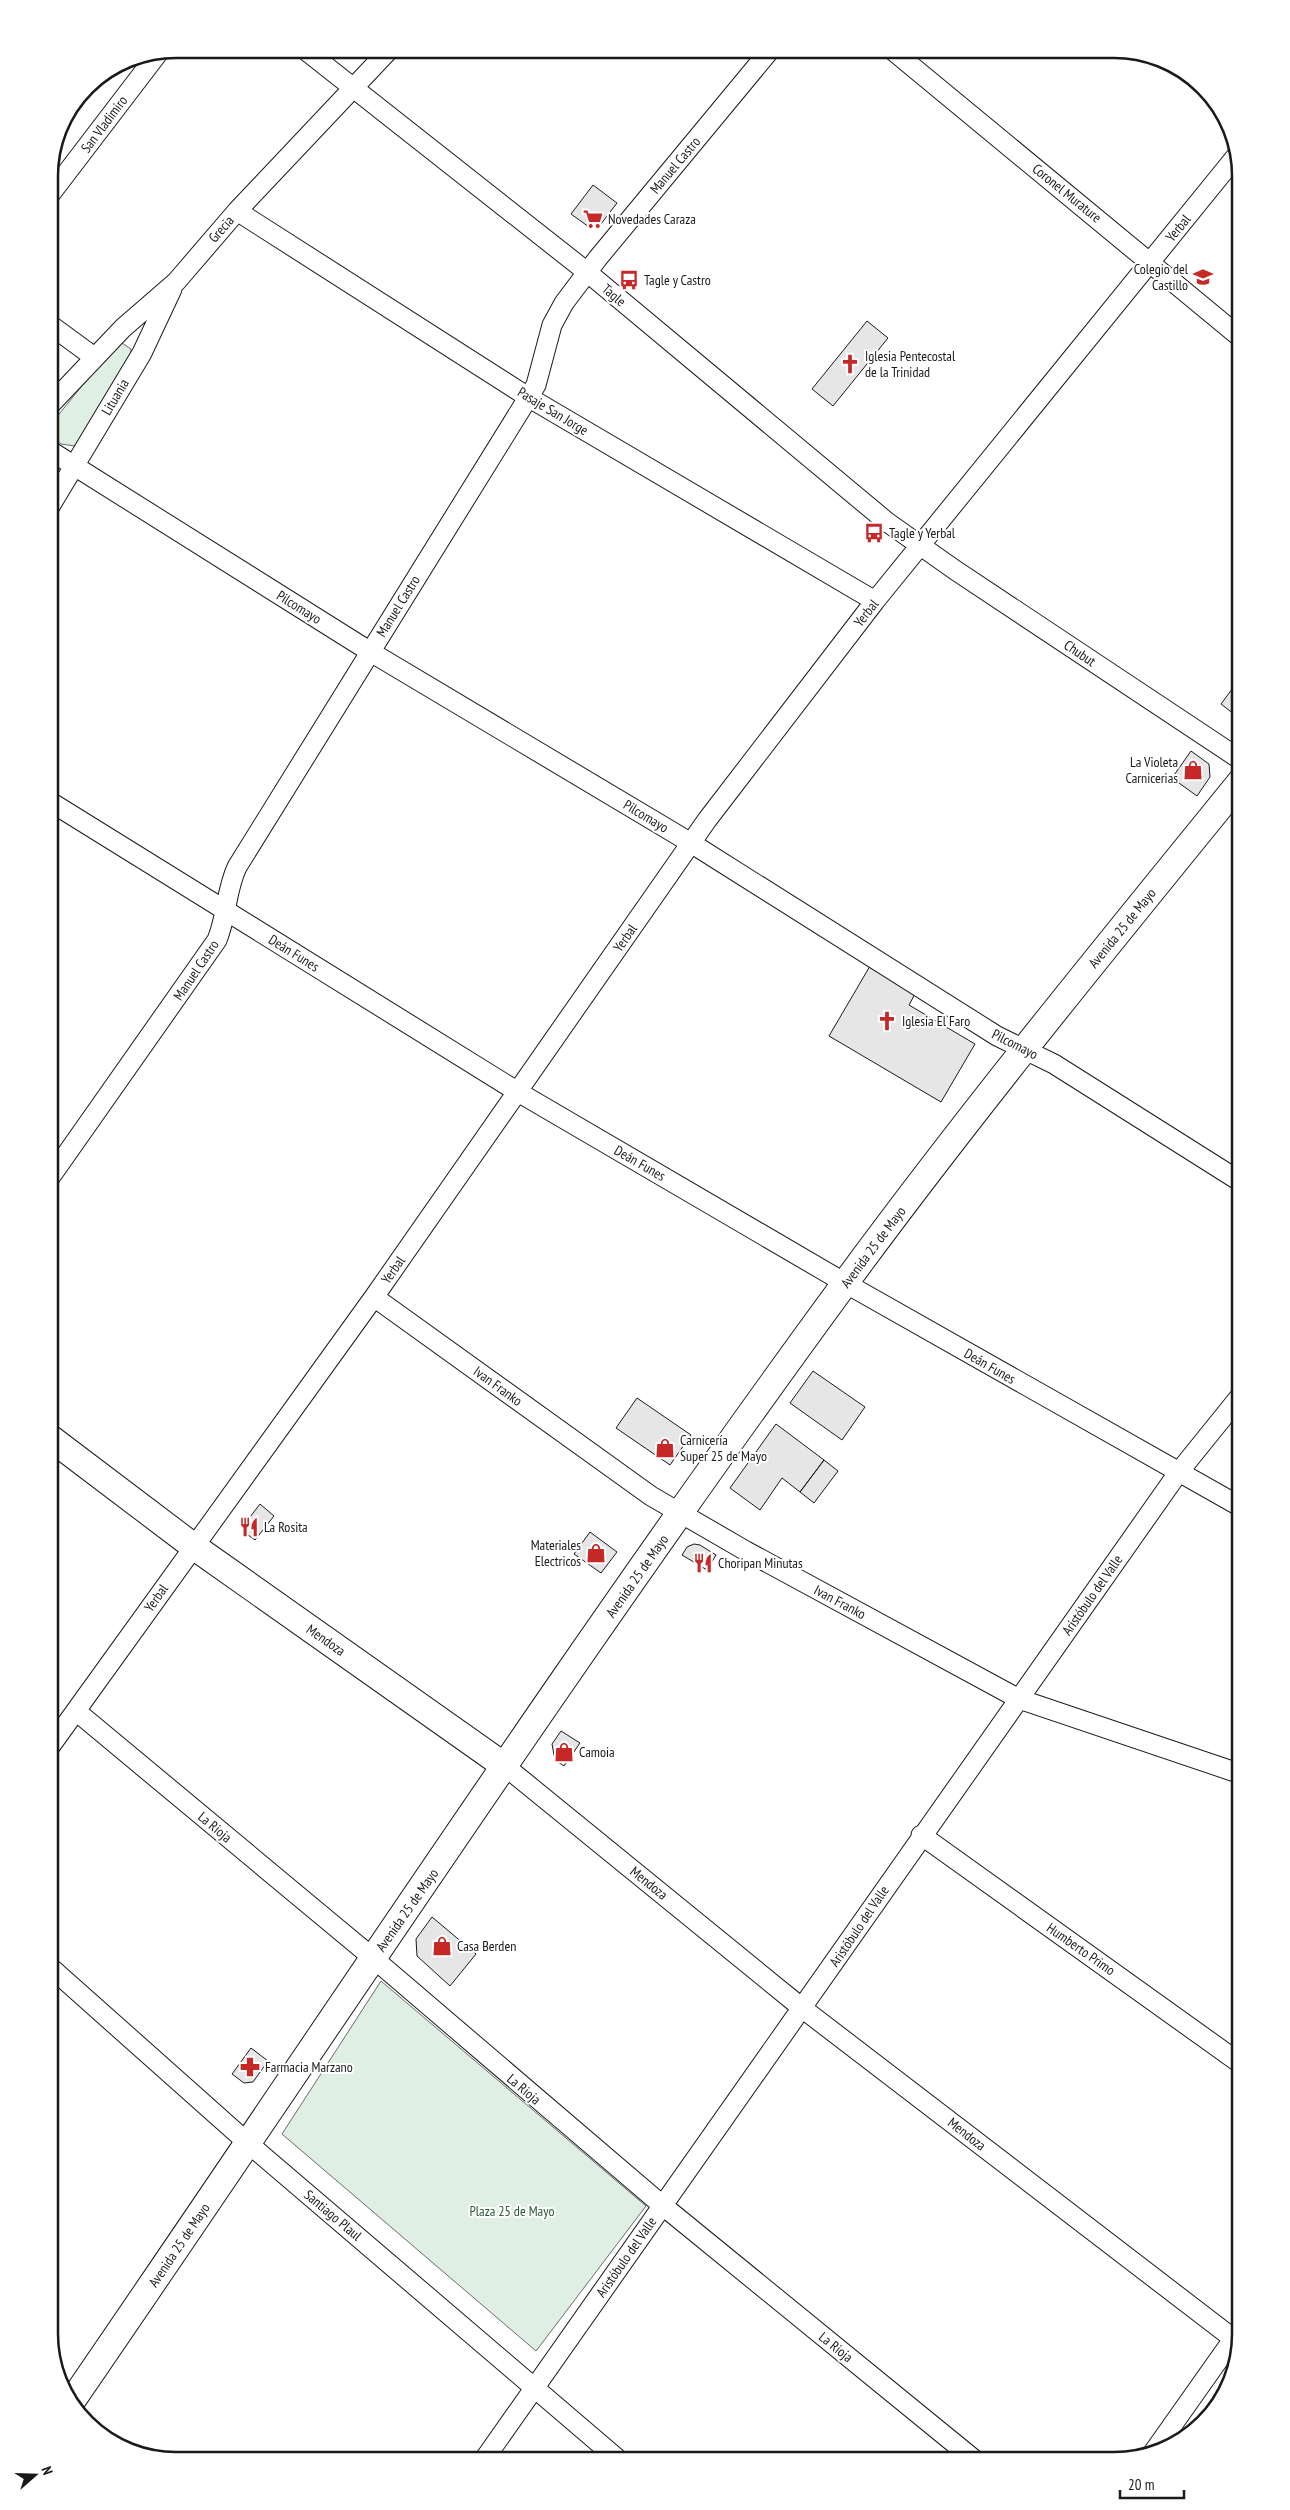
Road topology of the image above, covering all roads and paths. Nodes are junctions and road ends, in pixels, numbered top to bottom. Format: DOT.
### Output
graph roads {
  1 [pos="316,58"];
  2 [pos="381,58"];
  3 [pos="765,58"];
  4 [pos="902,58"];
  5 [pos="153,60"];
  6 [pos="354,87"];
  7 [pos="1231,162"];
  8 [pos="58,184"];
  9 [pos="237,211"];
  10 [pos="1150,261"];
  11 [pos="587,272"];
  12 [pos="176,282"];
  13 [pos="1232,330"];
  14 [pos="58,331"];
  15 [pos="94,357"];
  16 [pos="58,396"];
  17 [pos="528,397"];
  18 [pos="58,456"];
  19 [pos="74,466"];
  20 [pos="58,493"];
  21 [pos="920,546"];
  22 [pos="875,601"];
  23 [pos="369,651"];
  24 [pos="1232,754"];
  25 [pos="1232,792"];
  26 [pos="58,807"];
  27 [pos="692,843"];
  28 [pos="225,910"];
  29 [pos="1023,1048"];
  30 [pos="518,1092"];
  31 [pos="58,1166"];
  32 [pos="1232,1176"];
  33 [pos="845,1283"];
  34 [pos="374,1296"];
  35 [pos="1232,1406"];
  36 [pos="58,1444"];
  37 [pos="1178,1472"];
  38 [pos="1232,1502"];
  39 [pos="680,1514"];
  40 [pos="193,1546"];
  41 [pos="1019,1699"];
  42 [pos="76,1711"];
  43 [pos="58,1736"];
  44 [pos="506,1767"];
  45 [pos="1232,1771"];
  46 [pos="921,1835"];
  47 [pos="373,1958"];
  48 [pos="58,1974"];
  49 [pos="802,2008"];
  50 [pos="1232,2058"];
  51 [pos="248,2144"];
  52 [pos="662,2205"];
  53 [pos="1232,2332"];
  54 [pos="1231,2346"];
  55 [pos="535,2388"];
  56 [pos="75,2397"];
  57 [pos="1159,2444"];
  58 [pos="489,2452"];
  59 [pos="610,2452"];
  60 [pos="965,2452"];
  1 -- 6 [label="street, Tagle"];
  2 -- 6 [label="street, Grecia"];
  3 -- 11 [label="street, Manuel Castro"];
  4 -- 10 [label="street, Coronel Murature"];
  5 -- 8 [label="street, San Vladimiro"];
  6 -- 9 [label="street, Grecia"];
  6 -- 11 [label="street, Tagle"];
  7 -- 10 [label="street, Yerbal"];
  9 -- 12 [label="street, Grecia"];
  9 -- 17 [label="street, Pasaje San Jorge"];
  10 -- 13 [label="street, Coronel Murature"];
  10 -- 21 [label="street, Yerbal"];
  11 -- 17 [label="street, Manuel Castro"];
  11 -- 21 [label="street, Tagle"];
  12 -- 15 [label="street, Grecia"];
  12 -- 19 [label="street, Lituania"];
  14 -- 15 [label="street"];
  15 -- 16 [label="street, Grecia"];
  17 -- 22 [label="street, Pasaje San Jorge"];
  17 -- 23 [label="street, Manuel Castro"];
  18 -- 19 [label="street, Pilcomayo"];
  19 -- 20 [label="street, Lituania"];
  19 -- 23 [label="street, Pilcomayo"];
  21 -- 22 [label="street, Yerbal"];
  21 -- 24 [label="street, Chubut"];
  22 -- 27 [label="street, Yerbal"];
  23 -- 27 [label="street, Pilcomayo"];
  23 -- 28 [label="street, Manuel Castro"];
  25 -- 29 [label="main road, Avenida 25 de Mayo"];
  26 -- 28 [label="street, Deán Funes"];
  27 -- 29 [label="street, Pilcomayo"];
  27 -- 30 [label="street, Yerbal"];
  28 -- 30 [label="street, Deán Funes"];
  28 -- 31 [label="street, Manuel Castro"];
  29 -- 32 [label="street, Pilcomayo"];
  29 -- 33 [label="main road, Avenida 25 de Mayo"];
  30 -- 33 [label="street, Deán Funes"];
  30 -- 34 [label="street, Yerbal"];
  33 -- 37 [label="street, Deán Funes"];
  33 -- 39 [label="main road, Avenida 25 de Mayo"];
  34 -- 39 [label="street, Ivan Franko"];
  34 -- 40 [label="street, Yerbal"];
  35 -- 37 [label="street, Aristóbulo del Valle"];
  36 -- 40 [label="main road, Mendoza"];
  37 -- 38 [label="street, Deán Funes"];
  37 -- 41 [label="street, Aristóbulo del Valle"];
  39 -- 41 [label="street, Ivan Franko"];
  39 -- 44 [label="main road, Avenida 25 de Mayo"];
  40 -- 42 [label="street, Yerbal"];
  40 -- 44 [label="main road, Mendoza"];
  41 -- 45 [label="street, Ivan Franko"];
  41 -- 46 [label="street, Aristóbulo del Valle"];
  42 -- 43 [label="street, Yerbal"];
  42 -- 47 [label="street, La Rioja"];
  44 -- 47 [label="main road, Avenida 25 de Mayo"];
  44 -- 49 [label="street, Mendoza"];
  46 -- 49 [label="street, Aristóbulo del Valle"];
  46 -- 50 [label="street, Humberto Primo"];
  47 -- 51 [label="main road, Avenida 25 de Mayo"];
  47 -- 52 [label="street, La Rioja"];
  48 -- 51 [label="street, Santiago Plaul"];
  49 -- 52 [label="street, Aristóbulo del Valle"];
  49 -- 53 [label="street, Mendoza"];
  51 -- 55 [label="street, Santiago Plaul"];
  51 -- 56 [label="main road, Avenida 25 de Mayo"];
  52 -- 55 [label="street, Aristóbulo del Valle"];
  52 -- 60 [label="street, La Rioja"];
  54 -- 57 [label="street"];
  55 -- 58 [label="street, Aristóbulo del Valle"];
  55 -- 59 [label="street, Santiago Plaul"];
}
